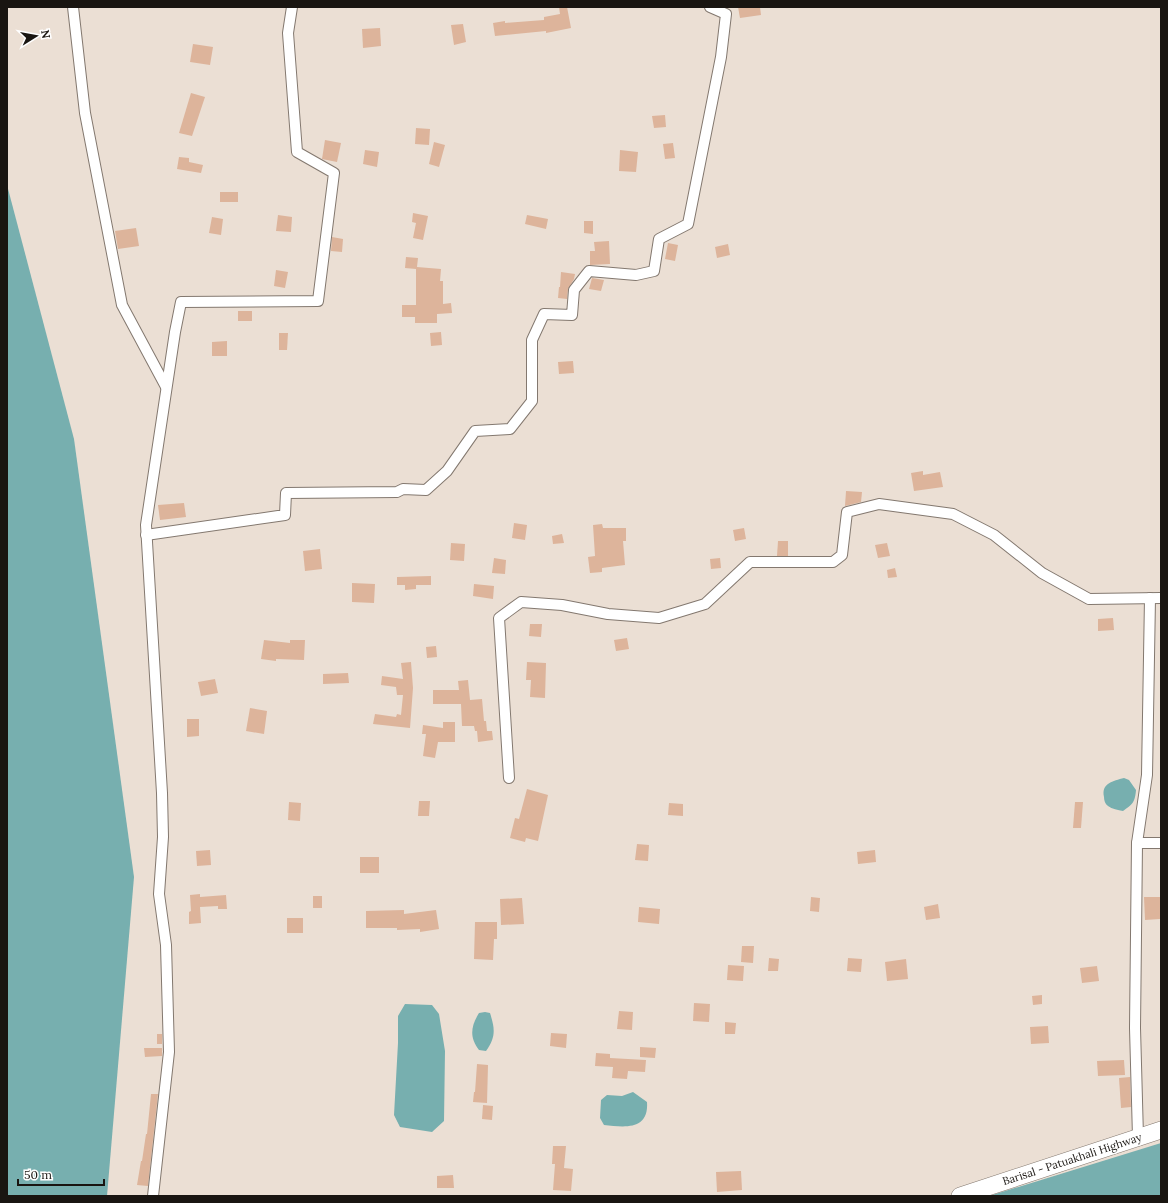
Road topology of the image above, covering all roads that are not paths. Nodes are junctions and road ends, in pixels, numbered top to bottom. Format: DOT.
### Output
graph roads {
  1 [pos="73,7"];
  2 [pos="292,7"];
  3 [pos="710,7"];
  4 [pos="166,387"];
  5 [pos="146,535"];
  6 [pos="1150,598"];
  7 [pos="1161,598"];
  8 [pos="509,778"];
  9 [pos="1137,843"];
  10 [pos="1161,843"];
  11 [pos="1161,1130"];
  12 [pos="1138,1137"];
  13 [pos="153,1196"];
  14 [pos="960,1196"];
  1 -- 4 [label="street"];
  2 -- 4 [label="street"];
  3 -- 5 [label="street"];
  4 -- 5 [label="street"];
  5 -- 13 [label="street"];
  6 -- 7 [label="street"];
  6 -- 8 [label="street"];
  6 -- 9 [label="street"];
  9 -- 10 [label="street"];
  9 -- 12 [label="street"];
  11 -- 12 [label="highway, Barisal - Patuakhali Highway"];
  12 -- 14 [label="highway, Barisal - Patuakhali Highway"];
}
